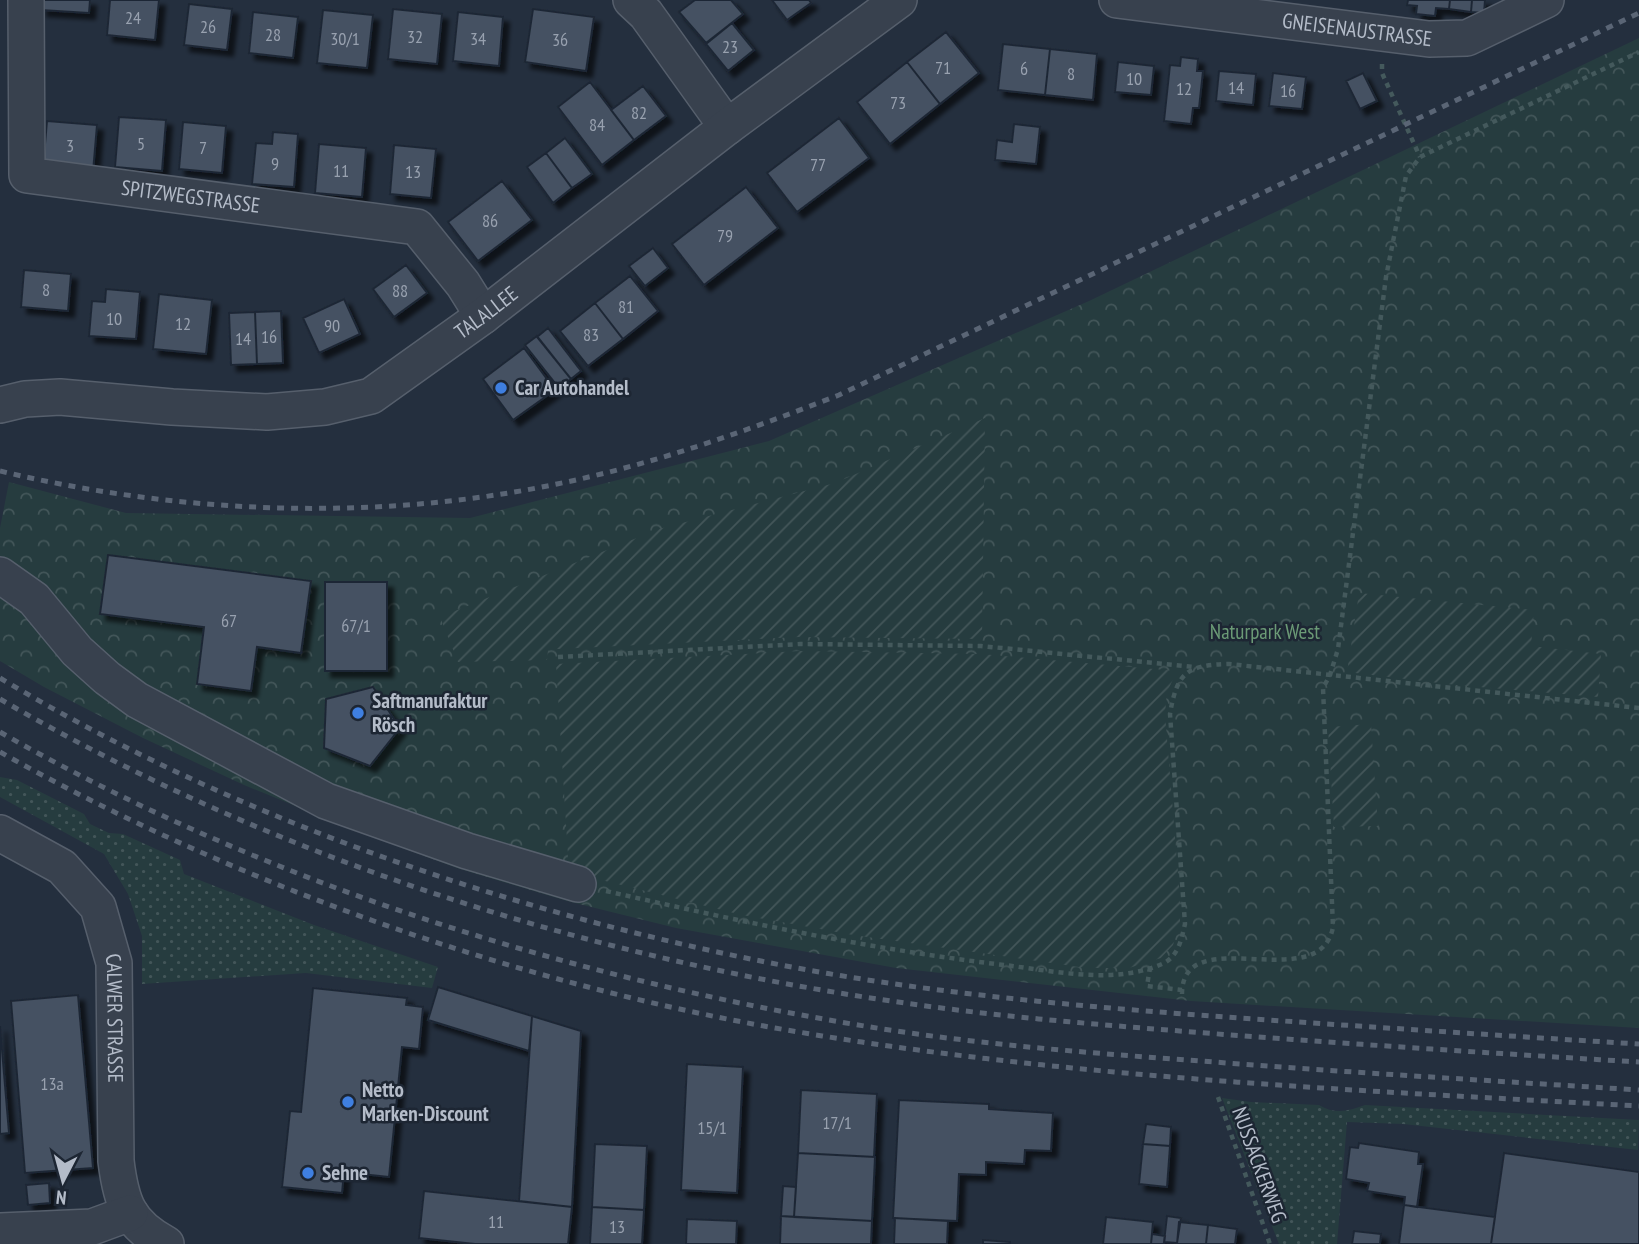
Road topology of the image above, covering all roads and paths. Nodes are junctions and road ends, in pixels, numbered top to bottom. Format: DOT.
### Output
graph roads {
  1 [pos="26,0"];
  2 [pos="631,0"];
  3 [pos="899,0"];
  4 [pos="1117,0"];
  5 [pos="1546,0"];
  6 [pos="1380,33"];
  7 [pos="1639,52"];
  8 [pos="727,127"];
  9 [pos="1420,157"];
  10 [pos="483,316"];
  11 [pos="0,405"];
  12 [pos="0,575"];
  13 [pos="558,657"];
  14 [pos="1195,667"];
  15 [pos="1330,675"];
  16 [pos="1639,708"];
  17 [pos="0,833"];
  18 [pos="578,884"];
  19 [pos="1150,967"];
  20 [pos="1218,1097"];
  21 [pos="0,1231"];
  22 [pos="149,1235"];
  23 [pos="1270,1244"];
  1 -- 10 [label="street, SPITZWEGSTRASSE"];
  2 -- 8 [label="street"];
  3 -- 8 [label="street, TALALLEE"];
  4 -- 6 [label="street, GNEISENAUSTRASSE"];
  5 -- 6 [label="street, GNEISENAUSTRASSE"];
  6 -- 9 [label="path"];
  7 -- 9 [label="path"];
  8 -- 10 [label="street, TALALLEE"];
  9 -- 15 [label="path"];
  10 -- 11 [label="street, TALALLEE"];
  12 -- 18 [label="street"];
  13 -- 14 [label="path"];
  14 -- 15 [label="path"];
  14 -- 19 [label="path"];
  15 -- 16 [label="path"];
  15 -- 19 [label="path"];
  17 -- 22 [label="street, CALWER STRASSE"];
  18 -- 19 [label="path"];
  20 -- 23 [label="path, NUSSACKERWEG"];
  21 -- 22 [label="street"];
}
